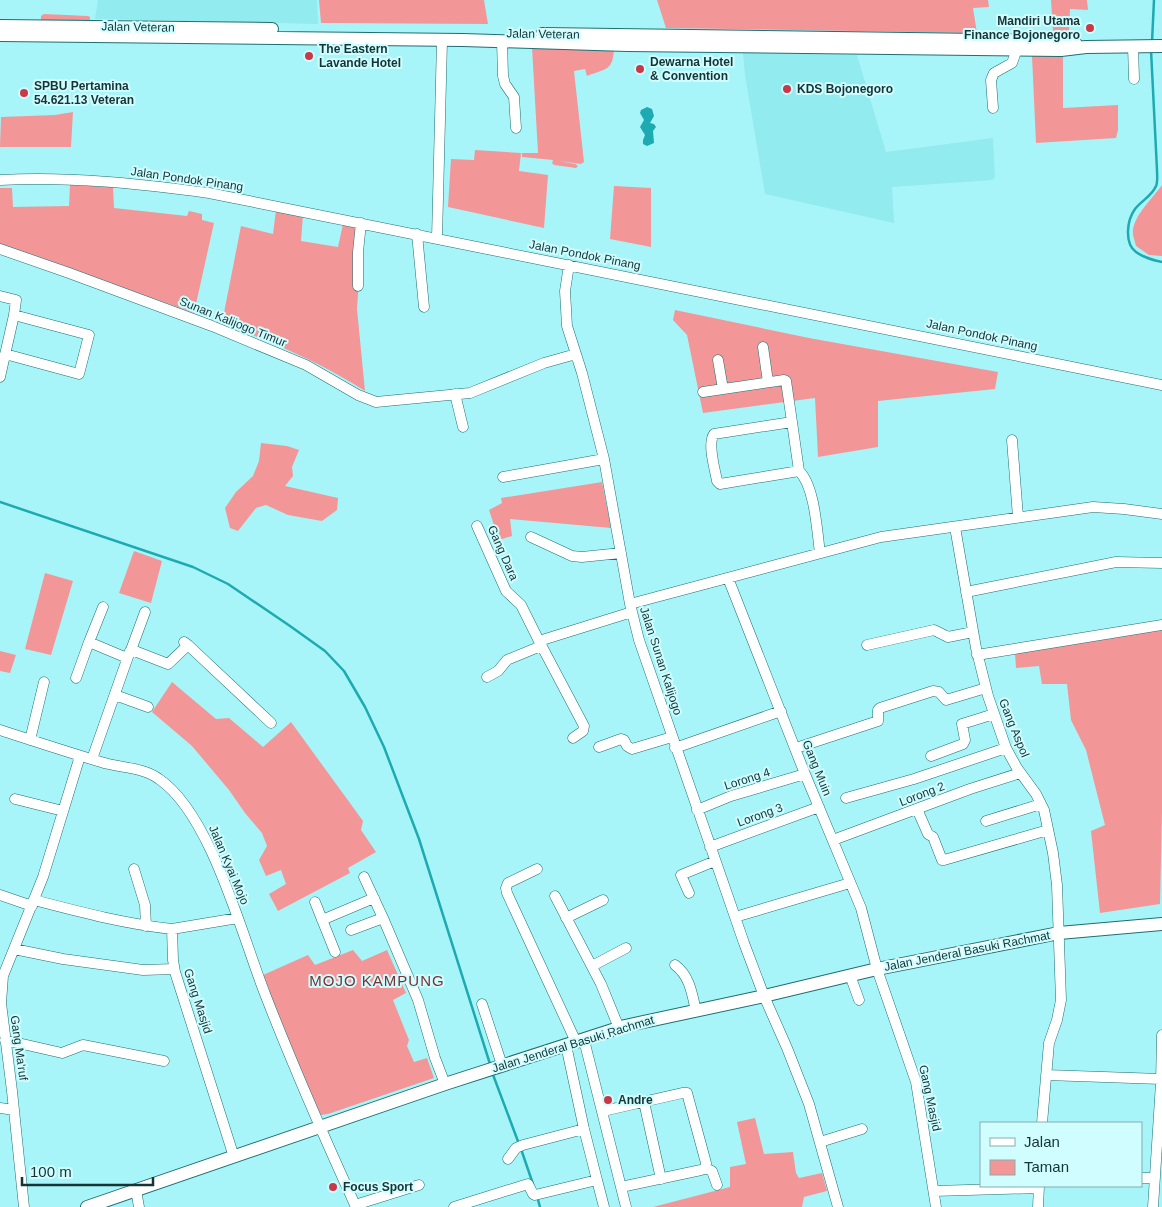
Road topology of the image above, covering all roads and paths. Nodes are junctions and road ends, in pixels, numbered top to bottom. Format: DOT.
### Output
graph roads {
  1 [pos="0,26"];
  2 [pos="0,35"];
  3 [pos="442,41"];
  4 [pos="502,41"];
  5 [pos="1135,46"];
  6 [pos="1159,46"];
  7 [pos="1086,47"];
  8 [pos="1017,49"];
  9 [pos="1134,79"];
  10 [pos="993,108"];
  11 [pos="516,128"];
  12 [pos="0,180"];
  13 [pos="361,222"];
  14 [pos="417,234"];
  15 [pos="437,238"];
  16 [pos="0,250"];
  17 [pos="569,265"];
  18 [pos="358,286"];
  19 [pos="0,296"];
  20 [pos="424,307"];
  21 [pos="14,315"];
  22 [pos="763,347"];
  23 [pos="5,354"];
  24 [pos="576,354"];
  25 [pos="718,360"];
  26 [pos="0,377"];
  27 [pos="768,382"];
  28 [pos="1162,385"];
  29 [pos="723,389"];
  30 [pos="703,392"];
  31 [pos="455,394"];
  32 [pos="792,422"];
  33 [pos="463,427"];
  34 [pos="1012,440"];
  35 [pos="604,459"];
  36 [pos="799,471"];
  37 [pos="503,477"];
  38 [pos="1162,514"];
  39 [pos="1018,517"];
  40 [pos="477,526"];
  41 [pos="955,527"];
  42 [pos="531,537"];
  43 [pos="621,553"];
  44 [pos="820,554"];
  45 [pos="1162,563"];
  46 [pos="728,578"];
  47 [pos="966,592"];
  48 [pos="103,607"];
  49 [pos="631,608"];
  50 [pos="146,612"];
  51 [pos="1162,625"];
  52 [pos="973,632"];
  53 [pos="89,642"];
  54 [pos="540,644"];
  55 [pos="867,645"];
  56 [pos="129,654"];
  57 [pos="978,655"];
  58 [pos="487,677"];
  59 [pos="76,678"];
  60 [pos="44,682"];
  61 [pos="986,688"];
  62 [pos="114,695"];
  63 [pos="148,707"];
  64 [pos="781,711"];
  65 [pos="994,714"];
  66 [pos="271,723"];
  67 [pos="0,730"];
  68 [pos="672,737"];
  69 [pos="573,738"];
  70 [pos="30,740"];
  71 [pos="599,747"];
  72 [pos="676,748"];
  73 [pos="796,748"];
  74 [pos="1006,748"];
  75 [pos="80,756"];
  76 [pos="931,756"];
  77 [pos="92,759"];
  78 [pos="805,774"];
  79 [pos="1020,774"];
  80 [pos="846,798"];
  81 [pos="15,799"];
  82 [pos="1041,804"];
  83 [pos="819,807"];
  84 [pos="917,809"];
  85 [pos="698,810"];
  86 [pos="63,811"];
  87 [pos="986,821"];
  88 [pos="1048,830"];
  89 [pos="833,840"];
  90 [pos="710,847"];
  91 [pos="715,861"];
  92 [pos="134,869"];
  93 [pos="537,869"];
  94 [pos="364,877"];
  95 [pos="850,884"];
  96 [pos="688,893"];
  97 [pos="0,895"];
  98 [pos="555,896"];
  99 [pos="374,898"];
  100 [pos="603,900"];
  101 [pos="315,902"];
  102 [pos="33,903"];
  103 [pos="735,917"];
  104 [pos="238,918"];
  105 [pos="383,918"];
  106 [pos="566,918"];
  107 [pos="322,920"];
  108 [pos="1162,924"];
  109 [pos="146,926"];
  110 [pos="172,929"];
  111 [pos="351,930"];
  112 [pos="1059,933"];
  113 [pos="626,948"];
  114 [pos="14,949"];
  115 [pos="335,952"];
  116 [pos="675,965"];
  117 [pos="592,966"];
  118 [pos="174,969"];
  119 [pos="878,969"];
  120 [pos="850,974"];
  121 [pos="1,976"];
  122 [pos="764,996"];
  123 [pos="859,1000"];
  124 [pos="482,1004"];
  125 [pos="696,1011"];
  126 [pos="619,1028"];
  127 [pos="1162,1035"];
  128 [pos="5,1040"];
  129 [pos="576,1042"];
  130 [pos="164,1061"];
  131 [pos="501,1066"];
  132 [pos="1046,1075"];
  133 [pos="1161,1079"];
  134 [pos="445,1084"];
  135 [pos="644,1102"];
  136 [pos="0,1108"];
  137 [pos="14,1110"];
  138 [pos="603,1111"];
  139 [pos="1042,1122"];
  140 [pos="319,1128"];
  141 [pos="584,1129"];
  142 [pos="862,1129"];
  143 [pos="820,1142"];
  144 [pos="1159,1149"];
  145 [pos="234,1157"];
  146 [pos="508,1159"];
  147 [pos="705,1168"];
  148 [pos="1142,1178"];
  149 [pos="1155,1178"];
  150 [pos="661,1179"];
  151 [pos="597,1180"];
  152 [pos="419,1185"];
  153 [pos="717,1185"];
  154 [pos="621,1187"];
  155 [pos="1039,1187"];
  156 [pos="136,1190"];
  157 [pos="934,1191"];
  158 [pos="355,1206"];
  159 [pos="24,1207"];
  160 [pos="87,1207"];
  161 [pos="139,1207"];
  162 [pos="454,1207"];
  163 [pos="604,1207"];
  164 [pos="626,1207"];
  165 [pos="838,1207"];
  166 [pos="936,1207"];
  167 [pos="1038,1207"];
  168 [pos="1153,1207"];
  1 -- 7 [label="main road, Jalan Veteran"];
  2 -- 3 [label="main road, Jalan Veteran"];
  3 -- 4 [label="main road, Jalan Veteran"];
  3 -- 15 [label="street"];
  4 -- 8 [label="main road, Jalan Veteran"];
  4 -- 11 [label="street"];
  5 -- 6 [label="main road, Jalan Veteran"];
  5 -- 7 [label="main road, Jalan Veteran"];
  5 -- 9 [label="street"];
  7 -- 8 [label="main road, Jalan Veteran"];
  8 -- 10 [label="street"];
  12 -- 13 [label="street, Jalan Pondok Pinang"];
  13 -- 14 [label="street, Jalan Pondok Pinang"];
  13 -- 18 [label="street"];
  14 -- 15 [label="street, Jalan Pondok Pinang"];
  14 -- 20 [label="street"];
  15 -- 17 [label="street, Jalan Pondok Pinang"];
  16 -- 31 [label="street, Sunan Kalijogo Timur"];
  17 -- 24 [label="street, Jalan Sunan Kalijogo"];
  17 -- 28 [label="street, Jalan Pondok Pinang"];
  19 -- 21 [label="street"];
  21 -- 23 [label="street"];
  21 -- 23 [label="street"];
  22 -- 27 [label="street"];
  23 -- 26 [label="street"];
  24 -- 31 [label="street, Sunan Kalijogo Timur"];
  24 -- 35 [label="street, Jalan Sunan Kalijogo"];
  25 -- 29 [label="street"];
  27 -- 29 [label="street"];
  27 -- 32 [label="street"];
  29 -- 30 [label="street"];
  31 -- 33 [label="street"];
  32 -- 36 [label="street"];
  32 -- 36 [label="street"];
  34 -- 39 [label="street"];
  35 -- 37 [label="street"];
  35 -- 43 [label="street, Jalan Sunan Kalijogo"];
  36 -- 44 [label="street"];
  38 -- 39 [label="street"];
  39 -- 41 [label="street"];
  40 -- 54 [label="street, Gang Dara"];
  41 -- 44 [label="street"];
  41 -- 47 [label="street, Gang Aspol"];
  42 -- 43 [label="street"];
  43 -- 49 [label="street, Jalan Sunan Kalijogo"];
  44 -- 46 [label="street"];
  45 -- 47 [label="street"];
  46 -- 49 [label="street"];
  46 -- 64 [label="street, Gang Muin"];
  47 -- 52 [label="street, Gang Aspol"];
  48 -- 53 [label="street"];
  49 -- 54 [label="street"];
  49 -- 68 [label="street, Jalan Sunan Kalijogo"];
  50 -- 56 [label="street"];
  51 -- 57 [label="street"];
  52 -- 55 [label="street"];
  52 -- 57 [label="street, Gang Aspol"];
  53 -- 56 [label="street"];
  53 -- 59 [label="street"];
  54 -- 58 [label="street"];
  54 -- 69 [label="street, Gang Dara"];
  56 -- 62 [label="street"];
  56 -- 66 [label="street"];
  57 -- 61 [label="street, Gang Aspol"];
  60 -- 70 [label="street"];
  61 -- 65 [label="street, Gang Aspol"];
  61 -- 73 [label="street"];
  62 -- 63 [label="street"];
  62 -- 77 [label="street"];
  64 -- 72 [label="street"];
  64 -- 73 [label="street, Gang Muin"];
  65 -- 74 [label="street, Gang Aspol"];
  65 -- 76 [label="street"];
  67 -- 70 [label="street, Jalan Kyai Mojo"];
  68 -- 71 [label="street"];
  68 -- 72 [label="street, Jalan Sunan Kalijogo"];
  70 -- 75 [label="street, Jalan Kyai Mojo"];
  72 -- 85 [label="street, Jalan Sunan Kalijogo"];
  73 -- 78 [label="street, Gang Muin"];
  74 -- 79 [label="street, Gang Aspol"];
  74 -- 80 [label="street"];
  75 -- 77 [label="street, Jalan Kyai Mojo"];
  75 -- 86 [label="street, Gang Ma'ruf"];
  77 -- 104 [label="street, Jalan Kyai Mojo"];
  78 -- 83 [label="street, Gang Muin"];
  78 -- 85 [label="street, Lorong 4"];
  79 -- 82 [label="street, Gang Aspol"];
  79 -- 84 [label="street, Lorong 2"];
  81 -- 86 [label="street"];
  82 -- 87 [label="street"];
  82 -- 88 [label="street, Gang Aspol"];
  83 -- 89 [label="street, Gang Muin"];
  83 -- 90 [label="street, Lorong 3"];
  84 -- 88 [label="street"];
  84 -- 89 [label="street, Lorong 2"];
  85 -- 90 [label="street, Jalan Sunan Kalijogo"];
  86 -- 102 [label="street, Gang Ma'ruf"];
  88 -- 112 [label="street, Gang Aspol"];
  89 -- 95 [label="street, Gang Muin"];
  90 -- 91 [label="street, Jalan Sunan Kalijogo"];
  91 -- 96 [label="street"];
  91 -- 103 [label="street, Jalan Sunan Kalijogo"];
  92 -- 109 [label="street"];
  93 -- 129 [label="street"];
  94 -- 99 [label="street"];
  95 -- 103 [label="street"];
  95 -- 119 [label="street, Gang Muin"];
  97 -- 102 [label="street"];
  98 -- 106 [label="street"];
  99 -- 105 [label="street"];
  99 -- 107 [label="street"];
  100 -- 106 [label="street"];
  101 -- 107 [label="street"];
  102 -- 109 [label="street"];
  102 -- 114 [label="street, Gang Ma'ruf"];
  103 -- 122 [label="street, Jalan Sunan Kalijogo"];
  104 -- 110 [label="street"];
  104 -- 140 [label="street, Jalan Kyai Mojo"];
  105 -- 111 [label="street"];
  105 -- 134 [label="street"];
  106 -- 117 [label="street"];
  107 -- 115 [label="street"];
  108 -- 112 [label="main road, Jalan Jenderal Basuki Rachmat"];
  109 -- 110 [label="street"];
  110 -- 118 [label="street, Gang Masjid"];
  112 -- 119 [label="main road, Jalan Jenderal Basuki Rachmat"];
  112 -- 132 [label="street, Gang Aspol"];
  113 -- 117 [label="street"];
  114 -- 118 [label="street"];
  114 -- 121 [label="street, Gang Ma'ruf"];
  116 -- 125 [label="street"];
  117 -- 126 [label="street"];
  118 -- 145 [label="street, Gang Masjid"];
  119 -- 120 [label="main road, Jalan Jenderal Basuki Rachmat"];
  119 -- 157 [label="street, Gang Masjid"];
  120 -- 122 [label="main road, Jalan Jenderal Basuki Rachmat"];
  120 -- 123 [label="street"];
  121 -- 128 [label="street, Gang Ma'ruf"];
  122 -- 125 [label="main road, Jalan Jenderal Basuki Rachmat"];
  122 -- 143 [label="street, Jalan Sunan Kalijogo"];
  124 -- 131 [label="street"];
  125 -- 126 [label="main road, Jalan Jenderal Basuki Rachmat"];
  126 -- 129 [label="main road, Jalan Jenderal Basuki Rachmat"];
  127 -- 133 [label="street"];
  128 -- 130 [label="street"];
  128 -- 137 [label="street, Gang Ma'ruf"];
  129 -- 131 [label="main road, Jalan Jenderal Basuki Rachmat"];
  129 -- 138 [label="street"];
  129 -- 141 [label="street"];
  131 -- 134 [label="main road, Jalan Jenderal Basuki Rachmat"];
  132 -- 133 [label="street"];
  132 -- 139 [label="street, Gang Aspol"];
  133 -- 144 [label="street"];
  134 -- 140 [label="main road, Jalan Jenderal Basuki Rachmat"];
  135 -- 138 [label="street"];
  135 -- 147 [label="street"];
  135 -- 150 [label="street"];
  136 -- 137 [label="street"];
  137 -- 159 [label="street, Gang Ma'ruf"];
  138 -- 154 [label="street"];
  140 -- 145 [label="main road, Jalan Jenderal Basuki Rachmat"];
  140 -- 158 [label="street, Jalan Kyai Mojo"];
  141 -- 146 [label="street"];
  141 -- 151 [label="street"];
  142 -- 143 [label="street"];
  143 -- 165 [label="street, Jalan Sunan Kalijogo"];
  144 -- 149 [label="street"];
  145 -- 156 [label="main road, Jalan Jenderal Basuki Rachmat"];
  147 -- 150 [label="street"];
  147 -- 153 [label="street"];
  148 -- 149 [label="street"];
  149 -- 168 [label="street"];
  150 -- 154 [label="street"];
  151 -- 162 [label="street"];
  151 -- 163 [label="street"];
  152 -- 158 [label="street"];
  154 -- 164 [label="street"];
  155 -- 157 [label="street"];
  155 -- 167 [label="street"];
  156 -- 160 [label="main road, Jalan Jenderal Basuki Rachmat"];
  156 -- 161 [label="street"];
  157 -- 166 [label="street, Gang Masjid"];
}
